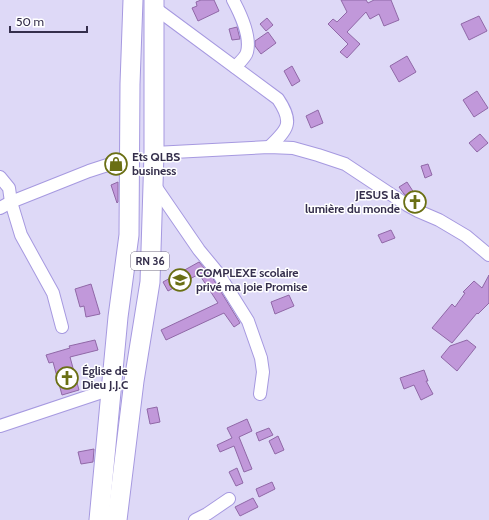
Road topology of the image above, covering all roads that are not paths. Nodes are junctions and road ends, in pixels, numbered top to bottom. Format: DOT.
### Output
graph roads {
  1 [pos="133,0"];
  2 [pos="233,0"];
  3 [pos="154,4"];
  4 [pos="235,66"];
  5 [pos="269,147"];
  6 [pos="154,153"];
  7 [pos="129,158"];
  8 [pos="0,177"];
  9 [pos="152,182"];
  10 [pos="11,202"];
  11 [pos="0,208"];
  12 [pos="489,255"];
  13 [pos="62,327"];
  14 [pos="111,389"];
  15 [pos="260,394"];
  16 [pos="2,424"];
  17 [pos="229,499"];
  18 [pos="99,520"];
  19 [pos="117,520"];
  20 [pos="195,520"];
  1 -- 7 [label="main road, RN 36"];
  2 -- 4 [label="street"];
  3 -- 4 [label="street"];
  3 -- 6 [label="main road, RN 36"];
  4 -- 5 [label="street"];
  5 -- 6 [label="street"];
  5 -- 12 [label="street"];
  6 -- 9 [label="main road, RN 36"];
  7 -- 10 [label="street"];
  7 -- 14 [label="main road, RN 36"];
  8 -- 10 [label="street"];
  9 -- 15 [label="street"];
  9 -- 19 [label="main road, RN 36"];
  10 -- 11 [label="street"];
  10 -- 13 [label="street"];
  14 -- 16 [label="street"];
  14 -- 18 [label="main road, RN 36"];
  17 -- 20 [label="street"];
}
